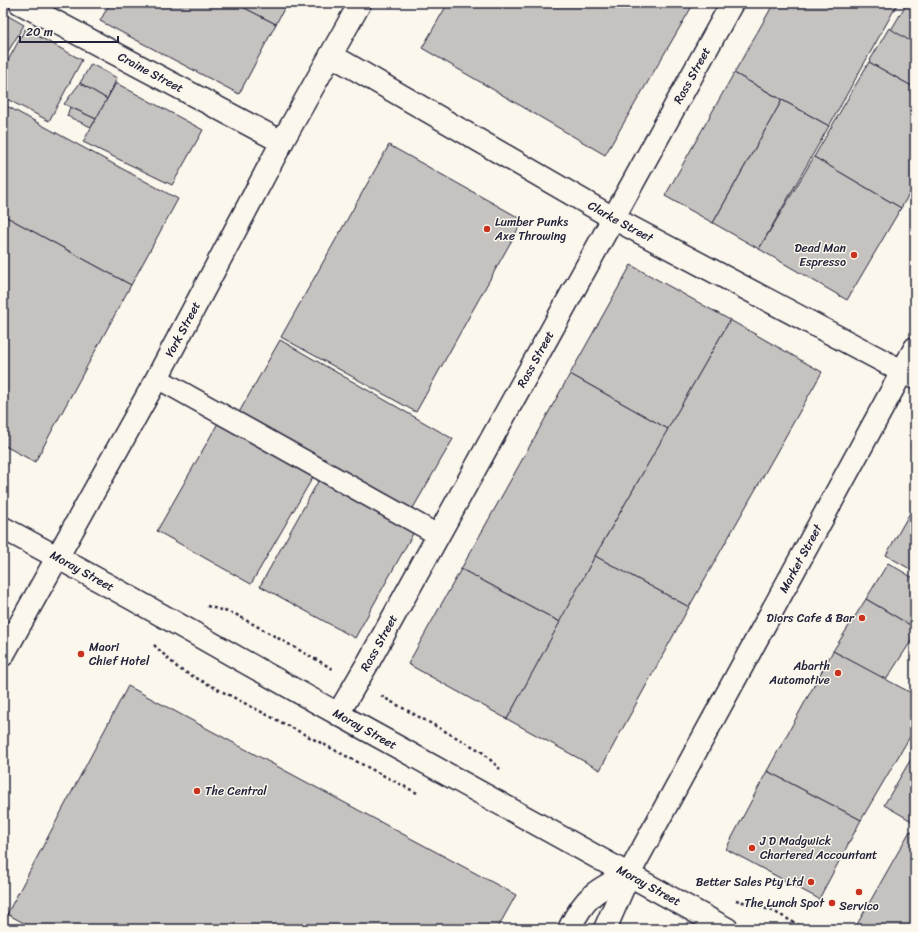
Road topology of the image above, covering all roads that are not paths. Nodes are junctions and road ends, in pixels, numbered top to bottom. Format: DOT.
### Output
graph roads {
  1 [pos="20,3"];
  2 [pos="360,3"];
  3 [pos="732,3"];
  4 [pos="330,55"];
  5 [pos="282,142"];
  6 [pos="613,218"];
  7 [pos="915,348"];
  8 [pos="909,375"];
  9 [pos="157,378"];
  10 [pos="3,528"];
  11 [pos="438,535"];
  12 [pos="57,557"];
  13 [pos="3,655"];
  14 [pos="338,714"];
  15 [pos="630,874"];
  16 [pos="568,929"];
  17 [pos="605,929"];
  18 [pos="727,929"];
  1 -- 5 [label="street, Craine Street"];
  2 -- 4 [label="street, York Street"];
  3 -- 6 [label="street, Ross Street"];
  4 -- 5 [label="street, York Street"];
  4 -- 6 [label="street, Clarke Street"];
  5 -- 9 [label="street, York Street"];
  6 -- 8 [label="street, Clarke Street"];
  6 -- 11 [label="street, Ross Street"];
  7 -- 8 [label="street, Market Street"];
  8 -- 15 [label="street, Market Street"];
  9 -- 11 [label="lane"];
  9 -- 12 [label="street, York Street"];
  10 -- 12 [label="street, Moray Street"];
  11 -- 14 [label="street, Ross Street"];
  12 -- 13 [label="street, York Street"];
  12 -- 14 [label="street, Moray Street"];
  14 -- 15 [label="street, Moray Street"];
  15 -- 16 [label="street"];
  15 -- 17 [label="street, Market Street"];
  15 -- 18 [label="street, Moray Street"];
}
